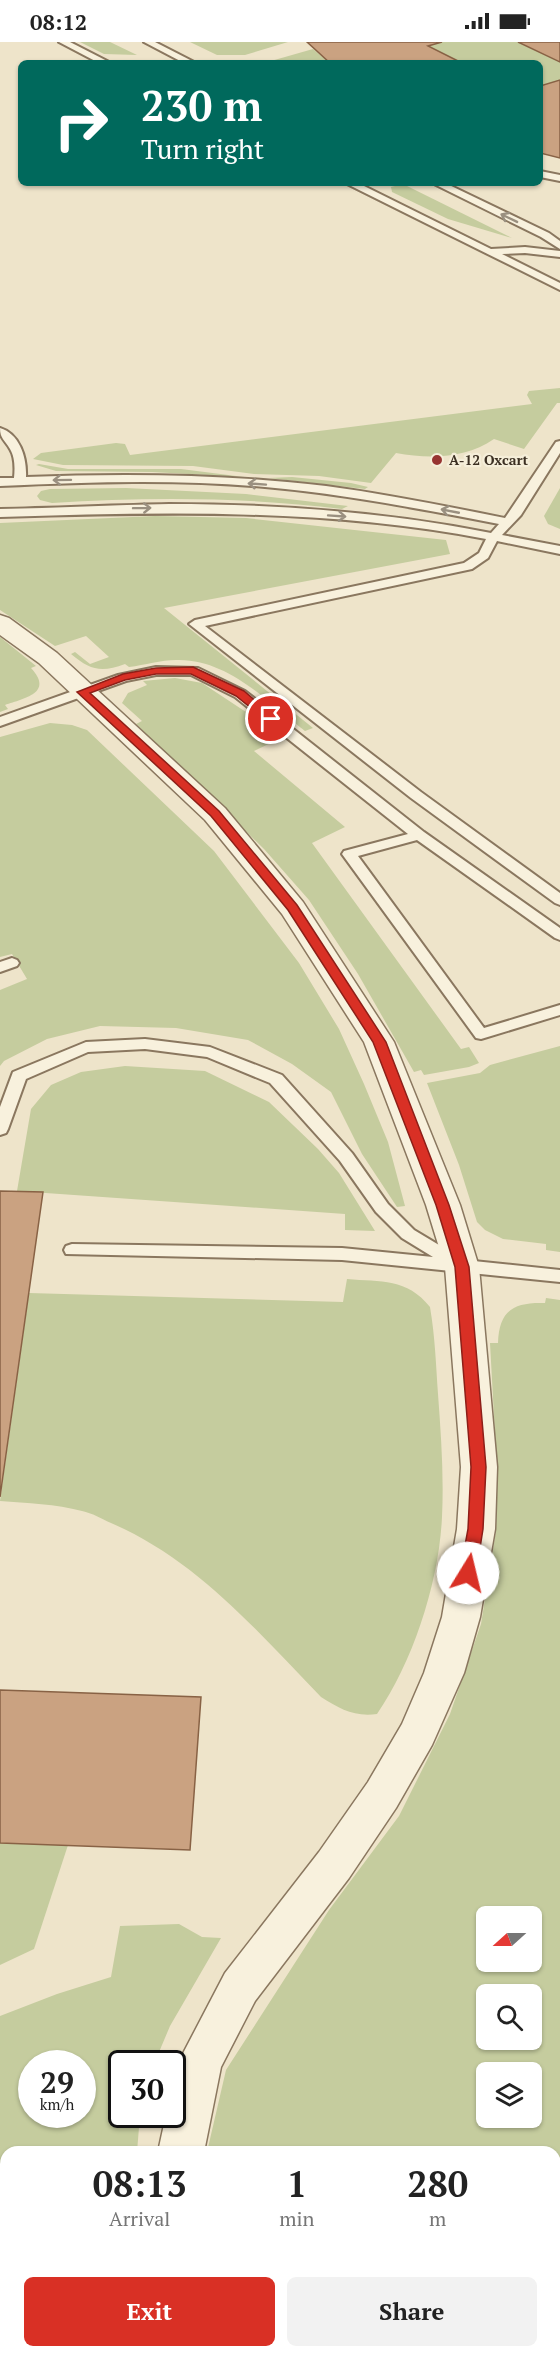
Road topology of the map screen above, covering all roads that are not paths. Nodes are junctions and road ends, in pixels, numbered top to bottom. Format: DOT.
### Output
graph roads {
  1 [pos="63,42"];
  2 [pos="148,42"];
  3 [pos="100,60"];
  4 [pos="185,60"];
  5 [pos="543,175"];
  6 [pos="560,178"];
  7 [pos="356,186"];
  8 [pos="443,186"];
  9 [pos="560,246"];
  10 [pos="490,253"];
  11 [pos="560,254"];
  12 [pos="560,287"];
  13 [pos="0,431"];
  14 [pos="560,444"];
  15 [pos="20,481"];
  16 [pos="0,482"];
  17 [pos="0,513"];
  18 [pos="507,522"];
  19 [pos="492,539"];
  20 [pos="560,550"];
  21 [pos="0,624"];
  22 [pos="82,692"];
  23 [pos="0,722"];
  24 [pos="418,835"];
  25 [pos="560,900"];
  26 [pos="560,935"];
  27 [pos="560,1010"];
  28 [pos="0,1129"];
  29 [pos="72,1250"];
  30 [pos="462,1267"];
  31 [pos="560,1276"];
  32 [pos="182,2146"];
  1 -- 3 [label="lane"];
  2 -- 4 [label="lane"];
  5 -- 6 [label="lane"];
  7 -- 10 [label="lane"];
  9 -- 8 [label="lane, one-way"];
  10 -- 11 [label="lane"];
  10 -- 12 [label="lane"];
  13 -- 15 [label="lane"];
  14 -- 18 [label="lane"];
  15 -- 16 [label="lane"];
  18 -- 15 [label="lane, one-way"];
  17 -- 19 [label="lane, one-way"];
  18 -- 19 [label="lane"];
  19 -- 20 [label="lane"];
  19 -- 25 [label="lane"];
  21 -- 22 [label="street"];
  22 -- 23 [label="lane"];
  22 -- 24 [label="lane"];
  22 -- 30 [label="street"];
  24 -- 26 [label="lane"];
  24 -- 27 [label="lane"];
  28 -- 30 [label="lane"];
  29 -- 30 [label="lane"];
  30 -- 31 [label="lane"];
  30 -- 32 [label="street"];
}
